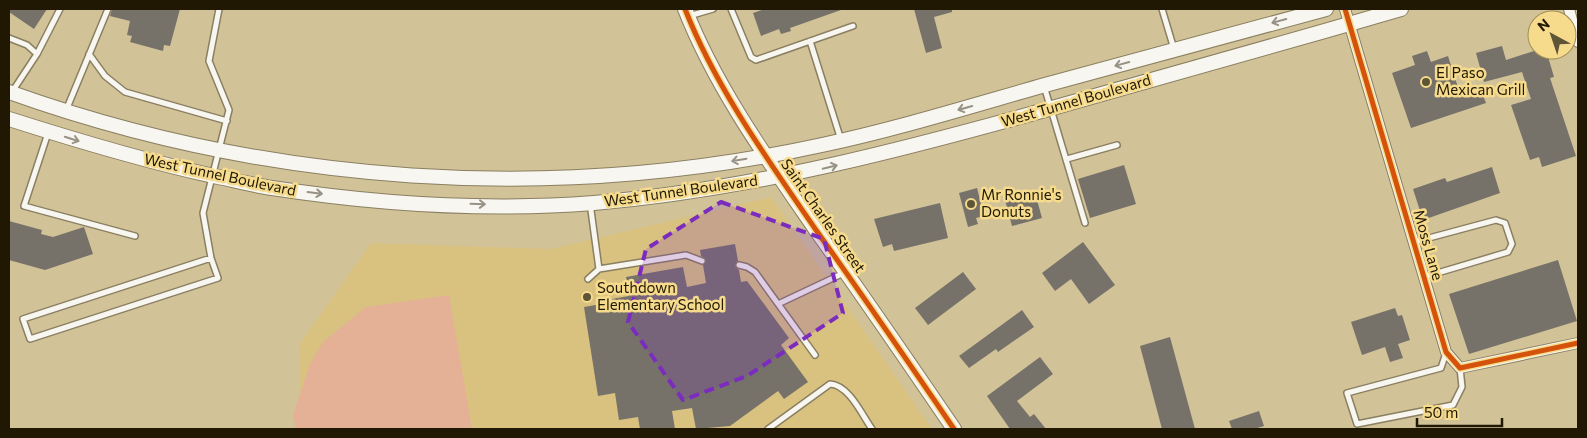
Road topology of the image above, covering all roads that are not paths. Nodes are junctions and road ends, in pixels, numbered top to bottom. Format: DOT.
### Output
graph roads {
  1 [pos="60,9"];
  2 [pos="108,9"];
  3 [pos="219,9"];
  4 [pos="713,9"];
  5 [pos="731,9"];
  6 [pos="1162,9"];
  7 [pos="1326,9"];
  8 [pos="1345,9"];
  9 [pos="1402,9"];
  10 [pos="1569,9"];
  11 [pos="687,12"];
  12 [pos="1351,23"];
  13 [pos="853,26"];
  14 [pos="9,38"];
  15 [pos="810,41"];
  16 [pos="1578,42"];
  17 [pos="1174,50"];
  18 [pos="37,54"];
  19 [pos="89,54"];
  20 [pos="1044,85"];
  21 [pos="10,92"];
  22 [pos="1052,108"];
  23 [pos="66,111"];
  24 [pos="9,119"];
  25 [pos="227,121"];
  26 [pos="48,132"];
  27 [pos="842,141"];
  28 [pos="1118,146"];
  29 [pos="219,151"];
  30 [pos="765,155"];
  31 [pos="1067,159"];
  32 [pos="213,176"];
  33 [pos="780,177"];
  34 [pos="590,203"];
  35 [pos="1085,223"];
  36 [pos="135,236"];
  37 [pos="1414,242"];
  38 [pos="211,258"];
  39 [pos="702,261"];
  40 [pos="738,265"];
  41 [pos="599,269"];
  42 [pos="846,272"];
  43 [pos="1424,278"];
  44 [pos="588,279"];
  45 [pos="778,304"];
  46 [pos="1578,343"];
  47 [pos="1446,352"];
  48 [pos="815,355"];
  49 [pos="1460,368"];
  50 [pos="768,429"];
  51 [pos="872,429"];
  52 [pos="954,429"];
  1 -- 18 [label="lane"];
  2 -- 19 [label="lane"];
  3 -- 25 [label="lane"];
  4 -- 11 [label="lane"];
  5 -- 15 [label="lane"];
  6 -- 17 [label="lane"];
  7 -- 17 [label="main road, West Tunnel Boulevard, one-way"];
  8 -- 12 [label="street, Moss Lane"];
  9 -- 12 [label="main road, West Tunnel Boulevard"];
  10 -- 16 [label="street"];
  11 -- 30 [label="main road, Saint Charles Street"];
  12 -- 22 [label="main road, West Tunnel Boulevard"];
  12 -- 37 [label="street, Moss Lane"];
  13 -- 15 [label="lane"];
  14 -- 18 [label="lane"];
  15 -- 27 [label="lane"];
  17 -- 20 [label="main road, West Tunnel Boulevard, one-way"];
  18 -- 21 [label="lane"];
  19 -- 23 [label="lane"];
  19 -- 25 [label="lane"];
  20 -- 22 [label="lane"];
  20 -- 27 [label="main road, West Tunnel Boulevard, one-way"];
  21 -- 23 [label="main road, West Tunnel Boulevard"];
  22 -- 31 [label="lane"];
  33 -- 22 [label="main road, West Tunnel Boulevard, one-way"];
  23 -- 29 [label="main road, West Tunnel Boulevard"];
  24 -- 26 [label="main road, West Tunnel Boulevard"];
  25 -- 29 [label="lane"];
  26 -- 32 [label="main road, West Tunnel Boulevard, one-way"];
  26 -- 36 [label="lane"];
  27 -- 30 [label="main road, West Tunnel Boulevard"];
  28 -- 31 [label="lane"];
  30 -- 29 [label="main road, West Tunnel Boulevard, one-way"];
  29 -- 32 [label="lane"];
  30 -- 33 [label="main road, Saint Charles Street"];
  31 -- 35 [label="lane"];
  32 -- 34 [label="main road, West Tunnel Boulevard, one-way"];
  32 -- 38 [label="lane"];
  33 -- 34 [label="main road, West Tunnel Boulevard"];
  33 -- 42 [label="main road, Saint Charles Street"];
  34 -- 41 [label="lane"];
  37 -- 43 [label="street, Moss Lane"];
  37 -- 43 [label="lane"];
  38 -- 38 [label="lane"];
  39 -- 41 [label="lane"];
  40 -- 45 [label="lane"];
  41 -- 44 [label="lane"];
  42 -- 45 [label="lane"];
  42 -- 52 [label="main road, Saint Charles Street"];
  43 -- 47 [label="street, Moss Lane"];
  45 -- 48 [label="lane"];
  46 -- 49 [label="street"];
  47 -- 49 [label="street, Moss Lane"];
  47 -- 49 [label="lane"];
  50 -- 51 [label="lane"];
}
